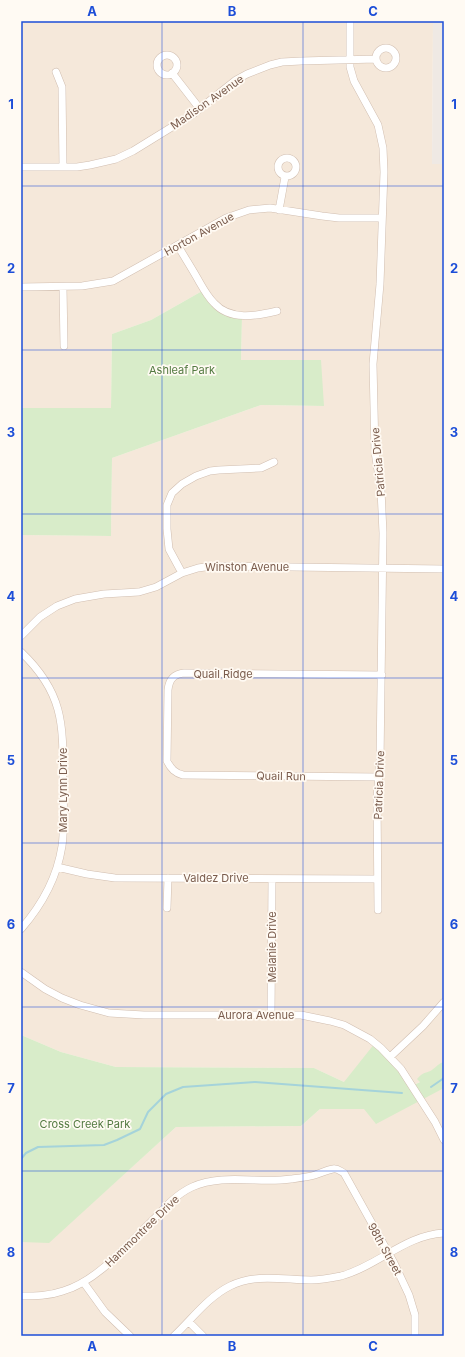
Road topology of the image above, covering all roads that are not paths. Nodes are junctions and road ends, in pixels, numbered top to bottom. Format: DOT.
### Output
graph roads {
  1 [pos="350,21"];
  2 [pos="376,59"];
  3 [pos="349,60"];
  4 [pos="56,72"];
  5 [pos="172,73"];
  6 [pos="200,109"];
  7 [pos="21,167"];
  8 [pos="63,167"];
  9 [pos="285,177"];
  10 [pos="279,210"];
  11 [pos="382,218"];
  12 [pos="178,246"];
  13 [pos="21,287"];
  14 [pos="63,287"];
  15 [pos="277,311"];
  16 [pos="64,346"];
  17 [pos="274,462"];
  18 [pos="383,569"];
  19 [pos="444,569"];
  20 [pos="182,573"];
  21 [pos="21,636"];
  22 [pos="21,652"];
  23 [pos="382,675"];
  24 [pos="183,775"];
  25 [pos="379,777"];
  26 [pos="57,867"];
  27 [pos="168,878"];
  28 [pos="272,879"];
  29 [pos="377,879"];
  30 [pos="166,908"];
  31 [pos="378,910"];
  32 [pos="21,929"];
  33 [pos="21,972"];
  34 [pos="444,1002"];
  35 [pos="271,1016"];
  36 [pos="390,1056"];
  37 [pos="444,1140"];
  38 [pos="338,1170"];
  39 [pos="444,1233"];
  40 [pos="389,1253"];
  41 [pos="84,1283"];
  42 [pos="21,1296"];
  43 [pos="188,1322"];
  44 [pos="130,1336"];
  45 [pos="174,1336"];
  46 [pos="203,1336"];
  47 [pos="415,1336"];
  1 -- 3 [label="street, Patricia Drive"];
  2 -- 3 [label="street, Madison Avenue"];
  3 -- 6 [label="street, Madison Avenue"];
  3 -- 11 [label="street, Patricia Drive"];
  4 -- 8 [label="street"];
  5 -- 6 [label="street"];
  6 -- 8 [label="street, Madison Avenue"];
  7 -- 8 [label="street, Madison Avenue"];
  9 -- 10 [label="street"];
  10 -- 11 [label="street, Horton Avenue"];
  10 -- 12 [label="street, Horton Avenue"];
  11 -- 18 [label="street, Patricia Drive"];
  12 -- 14 [label="street, Horton Avenue"];
  12 -- 15 [label="street"];
  13 -- 14 [label="street, Horton Avenue"];
  14 -- 16 [label="street"];
  17 -- 20 [label="street"];
  18 -- 19 [label="street, Winston Avenue"];
  18 -- 20 [label="street, Winston Avenue"];
  18 -- 23 [label="street, Patricia Drive"];
  20 -- 21 [label="street, Winston Avenue"];
  22 -- 26 [label="street, Mary Lynn Drive"];
  23 -- 24 [label="street, Quail Ridge"];
  23 -- 25 [label="street, Patricia Drive"];
  24 -- 25 [label="street, Quail Run"];
  25 -- 29 [label="street, Patricia Drive"];
  26 -- 27 [label="street, Valdez Drive"];
  26 -- 32 [label="street, Mary Lynn Drive"];
  27 -- 28 [label="street, Valdez Drive"];
  27 -- 30 [label="street"];
  28 -- 29 [label="street, Valdez Drive"];
  28 -- 35 [label="street, Melanie Drive"];
  29 -- 31 [label="street, Patricia Drive"];
  33 -- 35 [label="street, Aurora Avenue"];
  34 -- 36 [label="street"];
  35 -- 36 [label="street, Aurora Avenue"];
  36 -- 37 [label="street, Aurora Avenue"];
  38 -- 40 [label="street, 98th Street"];
  38 -- 41 [label="street, Hammontree Drive"];
  39 -- 40 [label="street"];
  40 -- 43 [label="street"];
  40 -- 47 [label="street, 98th Street"];
  41 -- 42 [label="street, Hammontree Drive"];
  41 -- 44 [label="street"];
  43 -- 45 [label="street"];
  43 -- 46 [label="street"];
}
